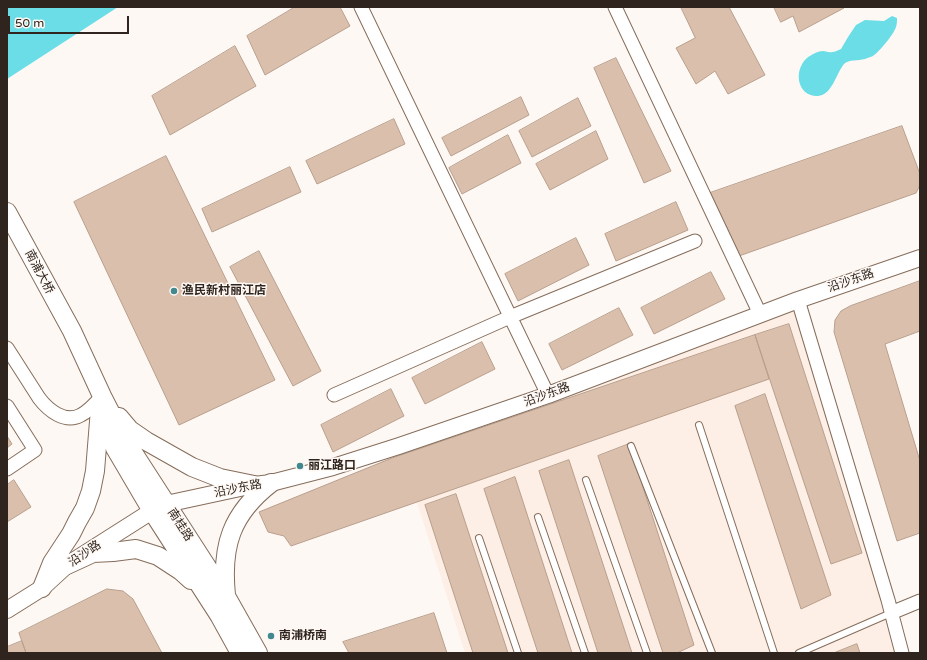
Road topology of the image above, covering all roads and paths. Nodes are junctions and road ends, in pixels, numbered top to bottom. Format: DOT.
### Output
graph roads {
  1 [pos="361,7"];
  2 [pos="614,7"];
  3 [pos="7,212"];
  4 [pos="694,241"];
  5 [pos="920,258"];
  6 [pos="798,300"];
  7 [pos="760,314"];
  8 [pos="510,317"];
  9 [pos="72,331"];
  10 [pos="7,348"];
  11 [pos="548,395"];
  12 [pos="102,396"];
  13 [pos="334,396"];
  14 [pos="7,406"];
  15 [pos="699,425"];
  16 [pos="632,446"];
  17 [pos="7,469"];
  18 [pos="586,480"];
  19 [pos="262,484"];
  20 [pos="159,507"];
  21 [pos="538,517"];
  22 [pos="479,538"];
  23 [pos="67,565"];
  24 [pos="42,588"];
  25 [pos="226,598"];
  26 [pos="209,600"];
  27 [pos="920,601"];
  28 [pos="7,610"];
  29 [pos="891,614"];
  30 [pos="240,653"];
  31 [pos="258,653"];
  32 [pos="518,653"];
  33 [pos="585,653"];
  34 [pos="647,653"];
  35 [pos="712,653"];
  36 [pos="774,653"];
  37 [pos="799,653"];
  38 [pos="902,653"];
  1 -- 8 [label="street"];
  2 -- 7 [label="street"];
  3 -- 9 [label="main road, 南浦大桥"];
  4 -- 8 [label="street"];
  5 -- 6 [label="street, 沿沙东路"];
  6 -- 7 [label="street, 沿沙东路"];
  6 -- 29 [label="street"];
  7 -- 11 [label="street, 沿沙东路"];
  8 -- 11 [label="street"];
  8 -- 13 [label="street"];
  9 -- 12 [label="main road, 南桂路"];
  10 -- 12 [label="street"];
  11 -- 19 [label="street, 沿沙东路"];
  12 -- 19 [label="main road"];
  12 -- 20 [label="main road, 南桂路"];
  12 -- 24 [label="main road"];
  14 -- 17 [label="street"];
  15 -- 36 [label="lane"];
  16 -- 35 [label="lane"];
  18 -- 34 [label="lane"];
  19 -- 20 [label="street, 沿沙东路"];
  19 -- 25 [label="main road"];
  20 -- 23 [label="street, 沿沙路"];
  20 -- 25 [label="main road, 南桂路"];
  20 -- 26 [label="main road, 南桂路"];
  21 -- 33 [label="lane"];
  22 -- 32 [label="lane"];
  23 -- 24 [label="street, 沿沙路"];
  23 -- 26 [label="main road"];
  24 -- 28 [label="street, 沿沙路"];
  25 -- 31 [label="main road, 南桂路"];
  26 -- 30 [label="main road, 南桂路"];
  27 -- 29 [label="street"];
  29 -- 37 [label="lane"];
  29 -- 38 [label="street"];
}
